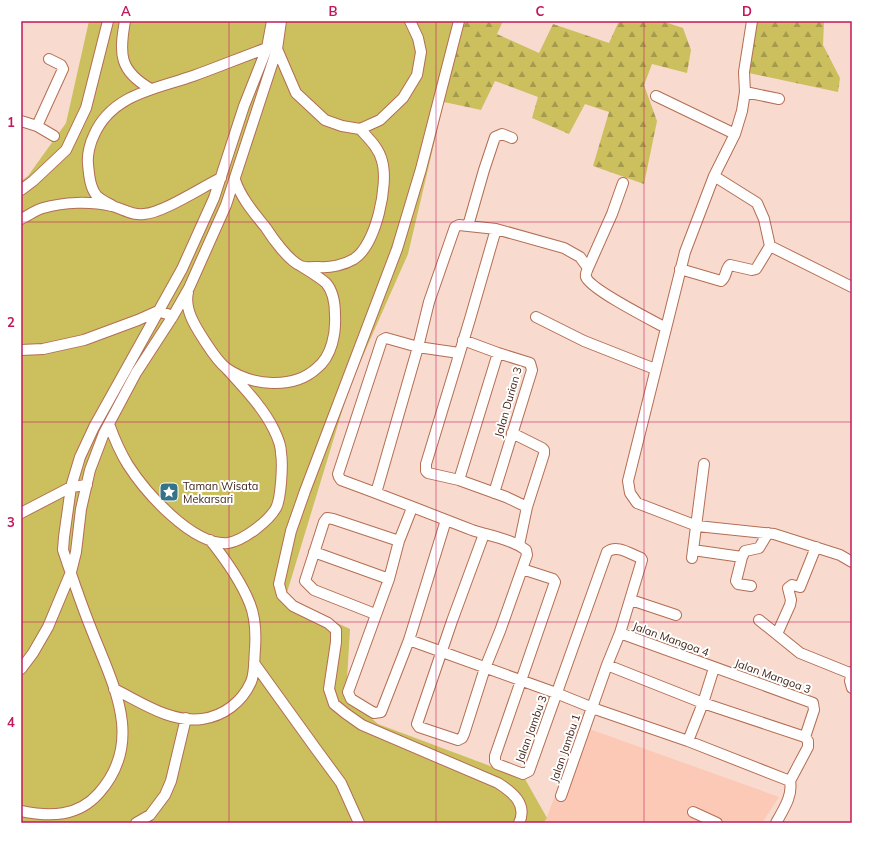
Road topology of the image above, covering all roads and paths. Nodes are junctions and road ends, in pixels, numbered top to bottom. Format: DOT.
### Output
graph roads {
  1 [pos="108,21"];
  2 [pos="125,21"];
  3 [pos="272,21"];
  4 [pos="281,21"];
  5 [pos="410,21"];
  6 [pos="459,21"];
  7 [pos="752,21"];
  8 [pos="272,49"];
  9 [pos="49,59"];
  10 [pos="151,89"];
  11 [pos="744,92"];
  12 [pos="656,96"];
  13 [pos="779,99"];
  14 [pos="21,121"];
  15 [pos="37,126"];
  16 [pos="360,129"];
  17 [pos="735,134"];
  18 [pos="54,136"];
  19 [pos="512,138"];
  20 [pos="714,176"];
  21 [pos="221,178"];
  22 [pos="235,180"];
  23 [pos="623,183"];
  24 [pos="21,190"];
  25 [pos="113,206"];
  26 [pos="21,219"];
  27 [pos="468,226"];
  28 [pos="496,229"];
  29 [pos="770,246"];
  30 [pos="301,266"];
  31 [pos="588,268"];
  32 [pos="680,269"];
  33 [pos="852,287"];
  34 [pos="189,288"];
  35 [pos="158,310"];
  36 [pos="173,316"];
  37 [pos="536,317"];
  38 [pos="666,328"];
  39 [pos="463,340"];
  40 [pos="21,345"];
  41 [pos="418,347"];
  42 [pos="32,349"];
  43 [pos="21,350"];
  44 [pos="459,353"];
  45 [pos="498,353"];
  46 [pos="226,368"];
  47 [pos="655,369"];
  48 [pos="108,424"];
  49 [pos="512,433"];
  50 [pos="704,464"];
  51 [pos="459,480"];
  52 [pos="87,485"];
  53 [pos="70,487"];
  54 [pos="376,493"];
  55 [pos="494,493"];
  56 [pos="527,507"];
  57 [pos="412,508"];
  58 [pos="21,513"];
  59 [pos="446,520"];
  60 [pos="697,526"];
  61 [pos="768,533"];
  62 [pos="484,534"];
  63 [pos="210,540"];
  64 [pos="399,541"];
  65 [pos="519,545"];
  66 [pos="816,547"];
  67 [pos="314,552"];
  68 [pos="742,557"];
  69 [pos="852,562"];
  70 [pos="522,569"];
  71 [pos="71,572"];
  72 [pos="389,579"];
  73 [pos="751,586"];
  74 [pos="631,600"];
  75 [pos="376,614"];
  76 [pos="676,615"];
  77 [pos="759,620"];
  78 [pos="620,633"];
  79 [pos="777,634"];
  80 [pos="409,640"];
  81 [pos="442,653"];
  82 [pos="254,663"];
  83 [pos="607,665"];
  84 [pos="21,668"];
  85 [pos="485,668"];
  86 [pos="714,668"];
  87 [pos="852,673"];
  88 [pos="521,681"];
  89 [pos="852,688"];
  90 [pos="114,689"];
  91 [pos="556,693"];
  92 [pos="703,703"];
  93 [pos="592,707"];
  94 [pos="186,718"];
  95 [pos="805,737"];
  96 [pos="688,741"];
  97 [pos="790,781"];
  98 [pos="561,796"];
  99 [pos="21,812"];
  100 [pos="693,812"];
  101 [pos="136,823"];
  102 [pos="359,823"];
  103 [pos="519,823"];
  104 [pos="717,823"];
  105 [pos="776,823"];
  1 -- 24 [label="street"];
  2 -- 10 [label="street"];
  3 -- 8 [label="street"];
  4 -- 8 [label="street"];
  5 -- 16 [label="street"];
  6 -- 103 [label="street"];
  7 -- 11 [label="street"];
  8 -- 10 [label="street"];
  8 -- 16 [label="street"];
  8 -- 21 [label="street"];
  8 -- 22 [label="street"];
  9 -- 15 [label="street"];
  10 -- 25 [label="street"];
  11 -- 13 [label="street"];
  11 -- 17 [label="street"];
  12 -- 17 [label="street"];
  14 -- 15 [label="street"];
  15 -- 18 [label="street"];
  16 -- 30 [label="street"];
  17 -- 20 [label="street"];
  19 -- 27 [label="street"];
  20 -- 29 [label="street"];
  20 -- 32 [label="street"];
  21 -- 25 [label="street"];
  21 -- 35 [label="street"];
  22 -- 30 [label="street"];
  22 -- 34 [label="street"];
  23 -- 31 [label="street"];
  25 -- 26 [label="street"];
  27 -- 28 [label="street"];
  27 -- 41 [label="street"];
  28 -- 31 [label="street"];
  28 -- 39 [label="street"];
  29 -- 32 [label="street"];
  29 -- 33 [label="street"];
  30 -- 46 [label="street"];
  31 -- 38 [label="street"];
  32 -- 38 [label="street"];
  34 -- 36 [label="street"];
  34 -- 46 [label="street"];
  35 -- 36 [label="street"];
  35 -- 42 [label="street"];
  35 -- 53 [label="street"];
  36 -- 48 [label="street"];
  37 -- 47 [label="street"];
  38 -- 47 [label="street"];
  39 -- 44 [label="street"];
  39 -- 45 [label="street, Jalan Durian 3"];
  40 -- 42 [label="street"];
  41 -- 44 [label="street"];
  41 -- 54 [label="street"];
  41 -- 54 [label="street"];
  42 -- 43 [label="street"];
  44 -- 51 [label="street"];
  45 -- 49 [label="street, Jalan Durian 3"];
  45 -- 51 [label="street"];
  46 -- 63 [label="street"];
  47 -- 60 [label="street"];
  48 -- 52 [label="street"];
  48 -- 63 [label="street"];
  49 -- 55 [label="street, Jalan Durian 3"];
  49 -- 56 [label="street"];
  50 -- 60 [label="street"];
  51 -- 55 [label="street"];
  52 -- 53 [label="street"];
  52 -- 71 [label="street"];
  53 -- 58 [label="street"];
  53 -- 71 [label="street"];
  54 -- 57 [label="street"];
  55 -- 56 [label="street"];
  56 -- 65 [label="street"];
  57 -- 59 [label="street"];
  57 -- 64 [label="street"];
  59 -- 62 [label="street"];
  59 -- 80 [label="street"];
  60 -- 61 [label="street"];
  60 -- 68 [label="street"];
  61 -- 66 [label="street"];
  61 -- 68 [label="street"];
  62 -- 65 [label="street"];
  62 -- 81 [label="street"];
  63 -- 82 [label="street"];
  64 -- 67 [label="street"];
  64 -- 72 [label="street"];
  65 -- 70 [label="street"];
  66 -- 69 [label="street"];
  66 -- 79 [label="street"];
  67 -- 72 [label="street"];
  67 -- 75 [label="street"];
  68 -- 73 [label="street"];
  70 -- 85 [label="street"];
  70 -- 88 [label="street"];
  71 -- 84 [label="street"];
  71 -- 90 [label="street"];
  72 -- 75 [label="street"];
  74 -- 76 [label="street"];
  74 -- 78 [label="street, Jalan Jambu 1"];
  74 -- 91 [label="street, Jalan Jambu 3"];
  75 -- 80 [label="street"];
  77 -- 79 [label="street"];
  78 -- 83 [label="street, Jalan Jambu 1"];
  78 -- 86 [label="street, Jalan Mangoa 4"];
  79 -- 87 [label="street"];
  80 -- 81 [label="street"];
  81 -- 85 [label="street"];
  81 -- 85 [label="street"];
  82 -- 94 [label="street"];
  82 -- 102 [label="street"];
  83 -- 92 [label="street"];
  83 -- 93 [label="street, Jalan Jambu 1"];
  85 -- 88 [label="street"];
  86 -- 92 [label="street"];
  86 -- 95 [label="street, Jalan Mangoa 3"];
  87 -- 89 [label="street"];
  88 -- 91 [label="street"];
  88 -- 91 [label="street, Jalan Jambu 3"];
  90 -- 94 [label="street"];
  90 -- 99 [label="street"];
  91 -- 93 [label="street"];
  92 -- 95 [label="street"];
  92 -- 96 [label="street"];
  93 -- 96 [label="street"];
  93 -- 98 [label="street, Jalan Jambu 1"];
  94 -- 101 [label="street"];
  95 -- 97 [label="street"];
  96 -- 97 [label="street"];
  97 -- 105 [label="street"];
  100 -- 104 [label="street"];
}
